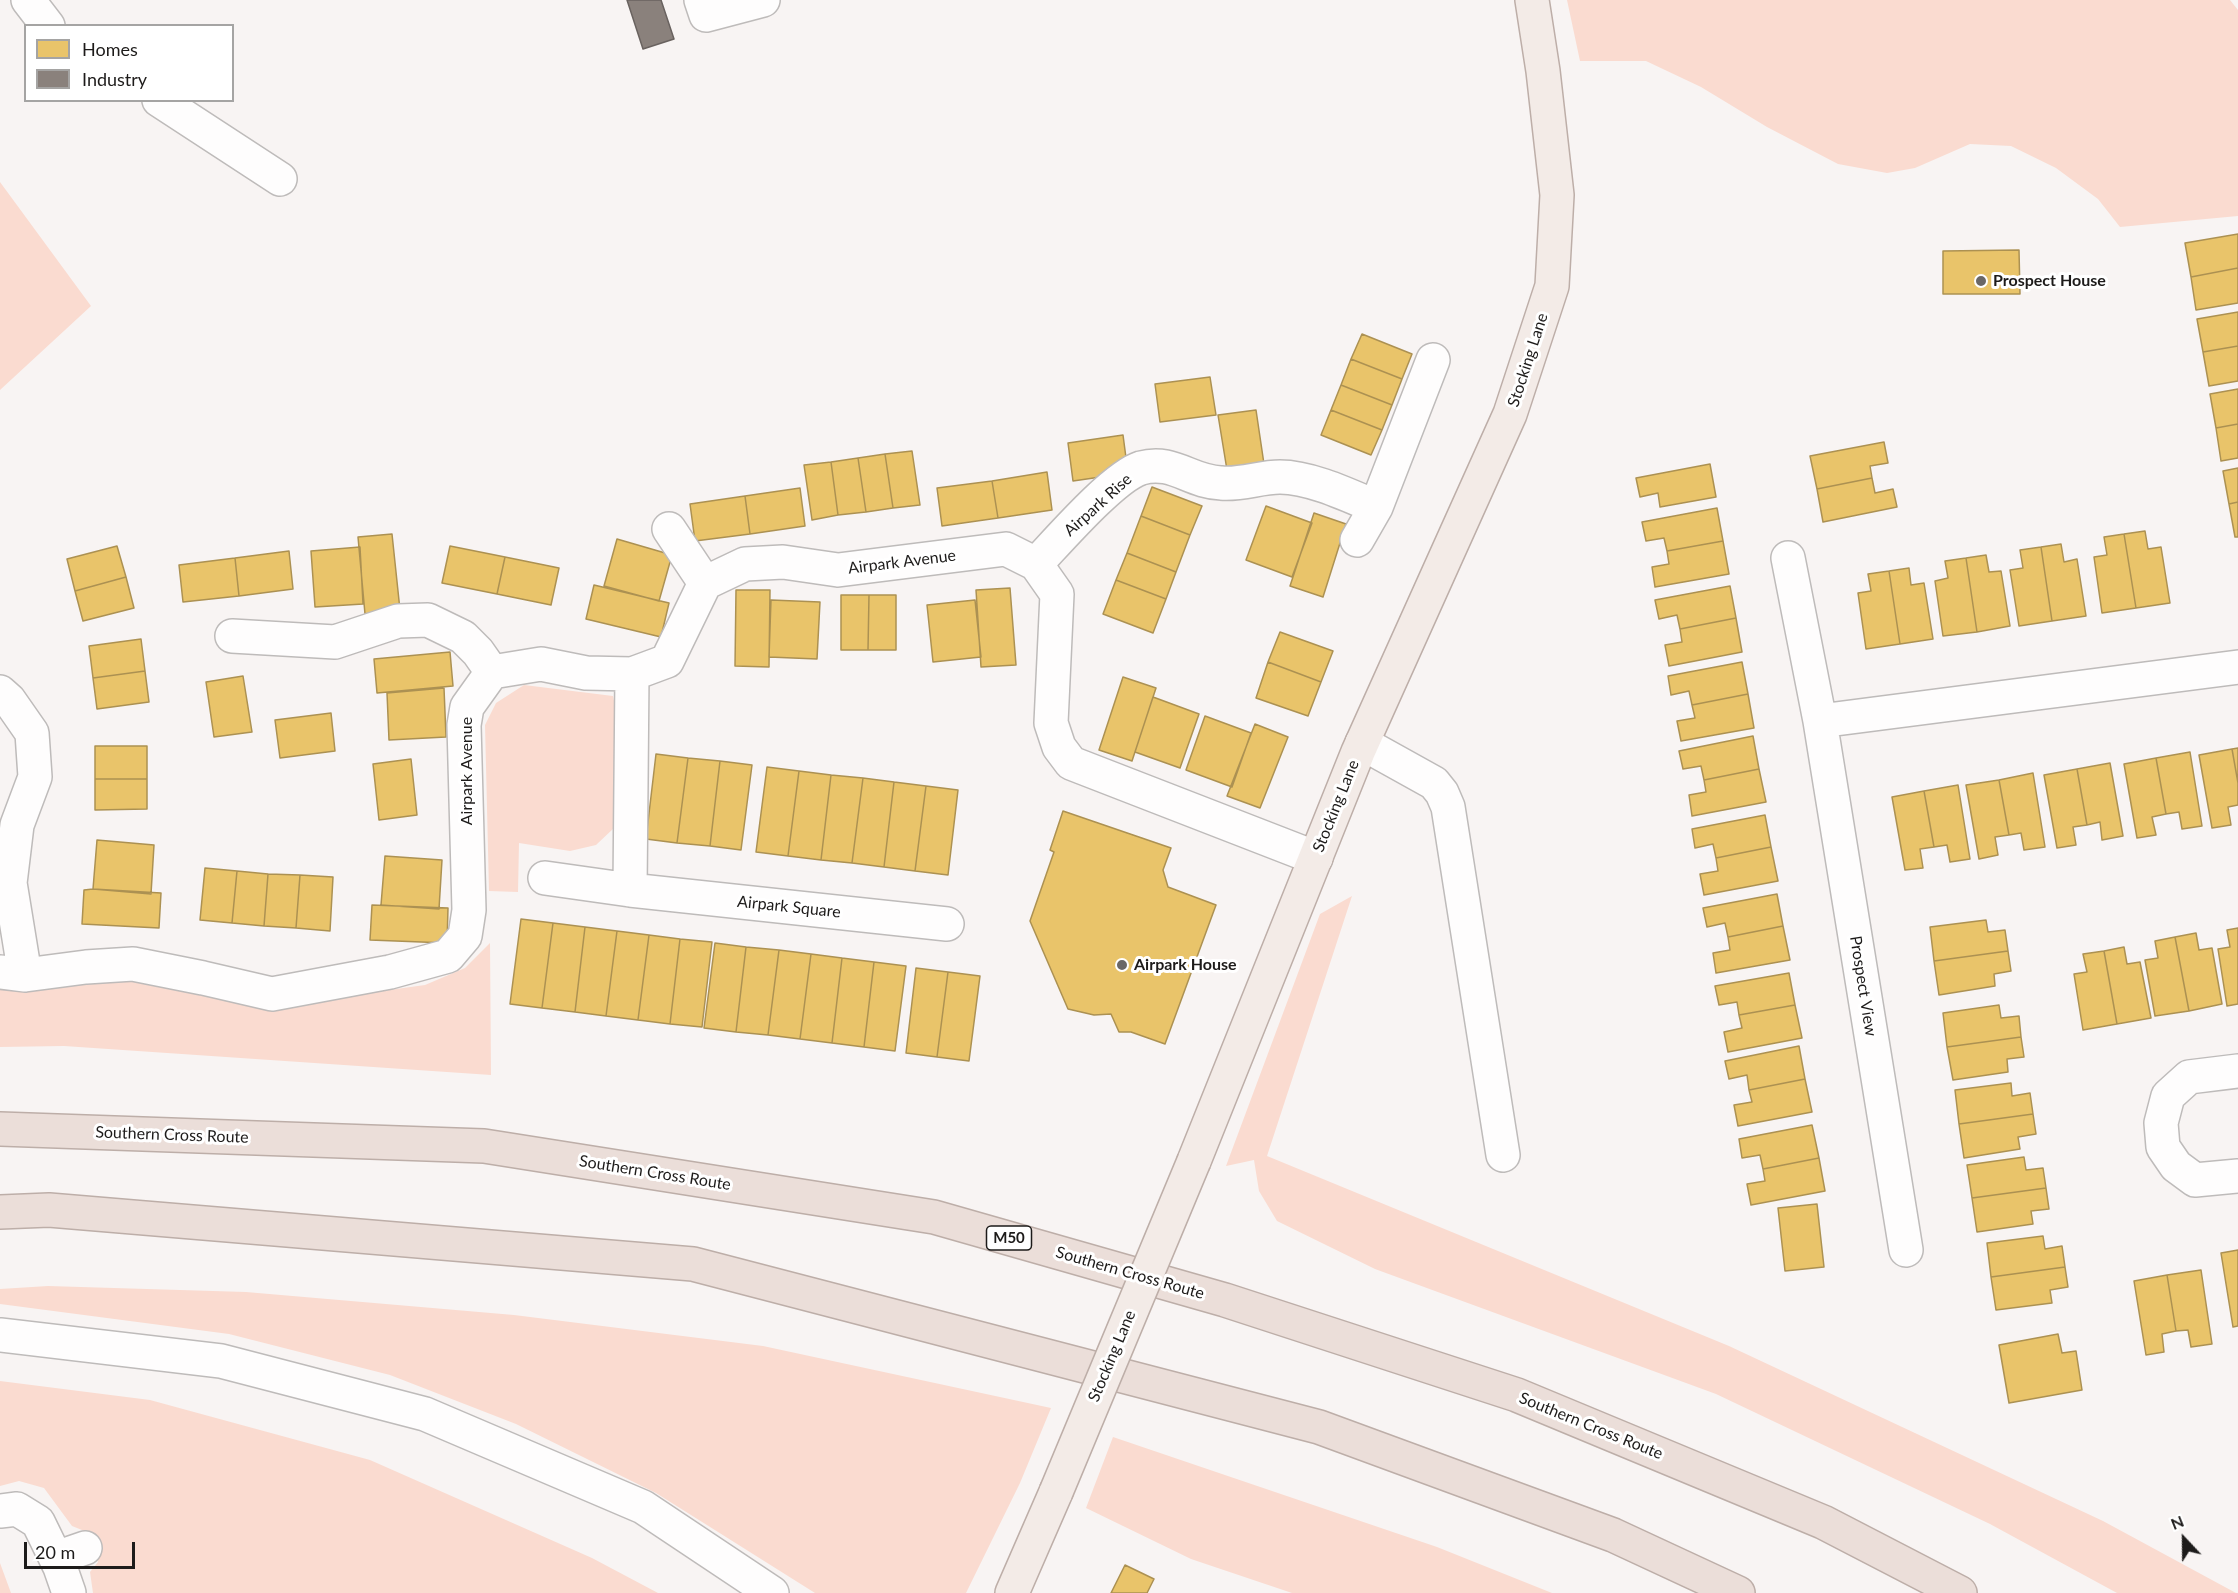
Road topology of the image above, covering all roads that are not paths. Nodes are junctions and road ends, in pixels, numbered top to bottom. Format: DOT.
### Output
graph roads {
  1 [pos="28,0"];
  2 [pos="701,0"];
  3 [pos="763,0"];
  4 [pos="1532,0"];
  5 [pos="46,24"];
  6 [pos="162,102"];
  7 [pos="280,179"];
  8 [pos="1433,360"];
  9 [pos="1376,507"];
  10 [pos="669,529"];
  11 [pos="1357,540"];
  12 [pos="1788,558"];
  13 [pos="1036,564"];
  14 [pos="705,583"];
  15 [pos="232,636"];
  16 [pos="2238,667"];
  17 [pos="492,672"];
  18 [pos="632,674"];
  19 [pos="0,692"];
  20 [pos="1820,721"];
  21 [pos="1362,743"];
  22 [pos="1316,858"];
  23 [pos="545,878"];
  24 [pos="630,890"];
  25 [pos="947,924"];
  26 [pos="12,974"];
  27 [pos="2238,1071"];
  28 [pos="0,1130"];
  29 [pos="1503,1155"];
  30 [pos="2238,1176"];
  31 [pos="0,1212"];
  32 [pos="1906,1250"];
  33 [pos="0,1335"];
  34 [pos="0,1511"];
  35 [pos="69,1593"];
  36 [pos="772,1593"];
  37 [pos="1012,1593"];
  38 [pos="1738,1593"];
  39 [pos="1960,1593"];
  1 -- 5 [label="street"];
  2 -- 3 [label="street"];
  4 -- 21 [label="main road, Stocking Lane"];
  6 -- 7 [label="street"];
  8 -- 9 [label="street"];
  9 -- 11 [label="street"];
  9 -- 13 [label="street, Airpark Rise"];
  10 -- 14 [label="street"];
  12 -- 20 [label="street, Prospect View"];
  13 -- 14 [label="street, Airpark Avenue"];
  13 -- 22 [label="street, Airpark Avenue"];
  14 -- 18 [label="street"];
  15 -- 17 [label="street"];
  16 -- 20 [label="street"];
  17 -- 18 [label="street"];
  17 -- 26 [label="street, Airpark Avenue"];
  18 -- 24 [label="street"];
  19 -- 26 [label="street"];
  20 -- 32 [label="street, Prospect View"];
  21 -- 22 [label="main road, Stocking Lane"];
  21 -- 29 [label="street"];
  22 -- 37 [label="main road, Stocking Lane, bridge"];
  23 -- 24 [label="street, Airpark Square"];
  24 -- 25 [label="street, Airpark Square"];
  27 -- 30 [label="street"];
  28 -- 39 [label="highway, Southern Cross Route / M50"];
  31 -- 38 [label="highway"];
  33 -- 36 [label="street"];
  34 -- 35 [label="street"];
}
